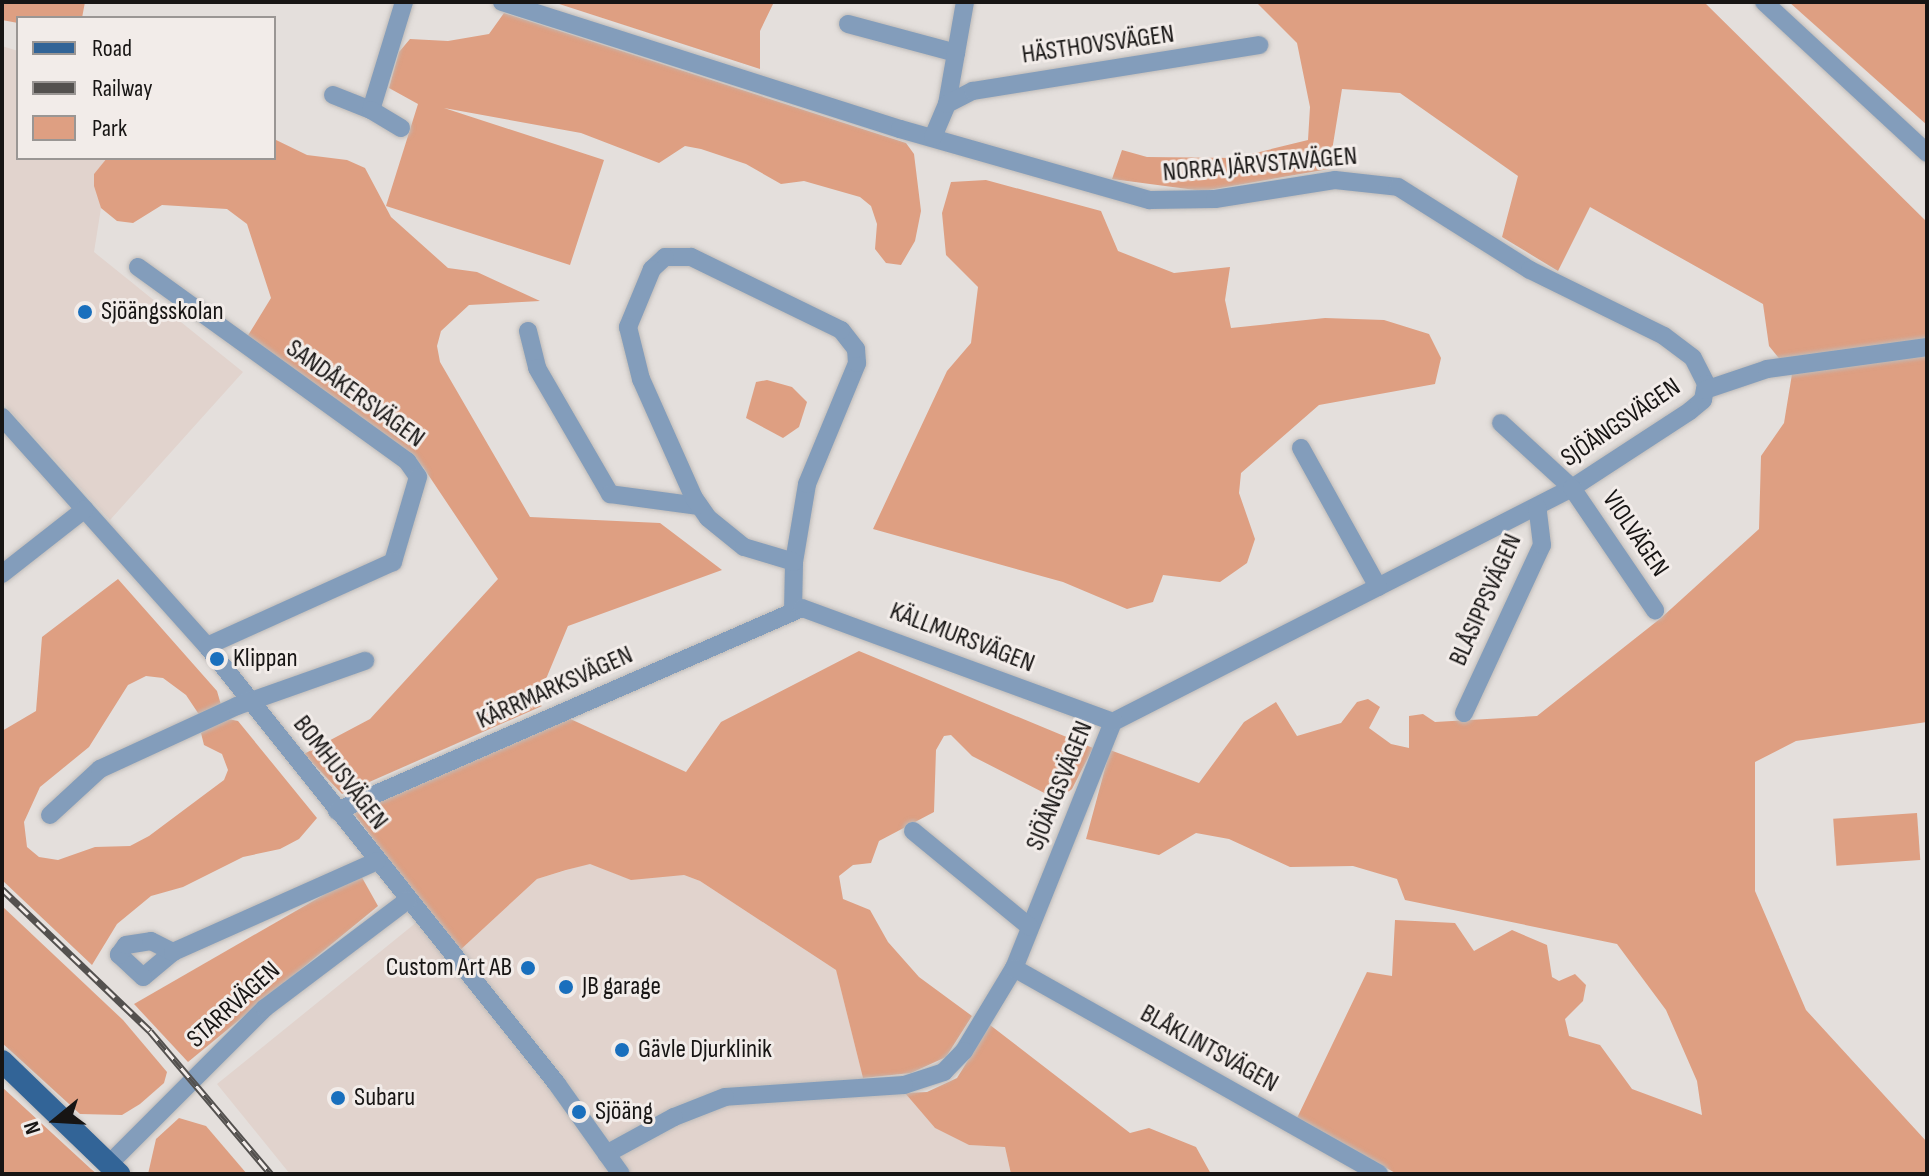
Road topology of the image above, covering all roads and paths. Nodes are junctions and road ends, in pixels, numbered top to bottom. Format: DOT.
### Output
graph roads {
  1 [pos="404,2"];
  2 [pos="502,2"];
  3 [pos="965,2"];
  4 [pos="1764,2"];
  5 [pos="848,24"];
  6 [pos="1259,45"];
  7 [pos="956,53"];
  8 [pos="333,95"];
  9 [pos="947,104"];
  10 [pos="371,110"];
  11 [pos="401,128"];
  12 [pos="933,137"];
  13 [pos="1927,153"];
  14 [pos="138,267"];
  15 [pos="528,331"];
  16 [pos="1927,347"];
  17 [pos="1705,390"];
  18 [pos="2,417"];
  19 [pos="1501,423"];
  20 [pos="1301,448"];
  21 [pos="1572,488"];
  22 [pos="699,506"];
  23 [pos="1537,507"];
  24 [pos="85,509"];
  25 [pos="794,562"];
  26 [pos="2,574"];
  27 [pos="1378,587"];
  28 [pos="1655,610"];
  29 [pos="793,611"];
  30 [pos="207,646"];
  31 [pos="365,661"];
  32 [pos="252,702"];
  33 [pos="1464,713"];
  34 [pos="1113,722"];
  35 [pos="337,811"];
  36 [pos="50,815"];
  37 [pos="913,831"];
  38 [pos="377,861"];
  39 [pos="408,900"];
  40 [pos="1030,927"];
  41 [pos="173,952"];
  42 [pos="1014,968"];
  43 [pos="2,1061"];
  44 [pos="606,1154"];
  45 [pos="114,1169"];
  46 [pos="621,1174"];
  47 [pos="1379,1174"];
  1 -- 10 [label="street"];
  2 -- 12 [label="street, NORRA JÄRVSTAVÄGEN"];
  3 -- 7 [label="street"];
  4 -- 13 [label="street"];
  5 -- 7 [label="street"];
  6 -- 9 [label="street, HÄSTHOVSVÄGEN"];
  7 -- 9 [label="street"];
  8 -- 10 [label="street"];
  9 -- 12 [label="street"];
  10 -- 11 [label="street"];
  12 -- 17 [label="street, NORRA JÄRVSTAVÄGEN"];
  14 -- 30 [label="street, SANDÅKERSVÄGEN"];
  15 -- 22 [label="street"];
  16 -- 17 [label="street"];
  17 -- 21 [label="street, SJÖÄNGSVÄGEN"];
  18 -- 24 [label="street, BOMHUSVÄGEN"];
  19 -- 21 [label="street, VIOLVÄGEN"];
  20 -- 27 [label="street"];
  21 -- 23 [label="street, SJÖÄNGSVÄGEN"];
  21 -- 28 [label="street, VIOLVÄGEN"];
  22 -- 25 [label="street"];
  22 -- 25 [label="street"];
  23 -- 27 [label="street, SJÖÄNGSVÄGEN"];
  23 -- 33 [label="street, BLÅSIPPSVÄGEN"];
  24 -- 26 [label="street"];
  24 -- 30 [label="street, BOMHUSVÄGEN"];
  25 -- 29 [label="street"];
  27 -- 34 [label="street, SJÖÄNGSVÄGEN"];
  29 -- 34 [label="street, KÄLLMURSVÄGEN"];
  29 -- 35 [label="street, KÄRRMARKSVÄGEN"];
  30 -- 32 [label="street, BOMHUSVÄGEN"];
  31 -- 32 [label="street"];
  32 -- 35 [label="street, BOMHUSVÄGEN"];
  32 -- 36 [label="street"];
  34 -- 40 [label="street, SJÖÄNGSVÄGEN"];
  35 -- 38 [label="street, BOMHUSVÄGEN"];
  37 -- 40 [label="street"];
  38 -- 39 [label="street, BOMHUSVÄGEN"];
  38 -- 41 [label="street"];
  39 -- 44 [label="street, BOMHUSVÄGEN"];
  39 -- 45 [label="street, STARRVÄGEN"];
  40 -- 42 [label="street, SJÖÄNGSVÄGEN"];
  42 -- 44 [label="street, SJÖÄNGSVÄGEN"];
  42 -- 47 [label="street, BLÅKLINTSVÄGEN"];
  43 -- 45 [label="main road"];
  44 -- 46 [label="street, BOMHUSVÄGEN"];
}
